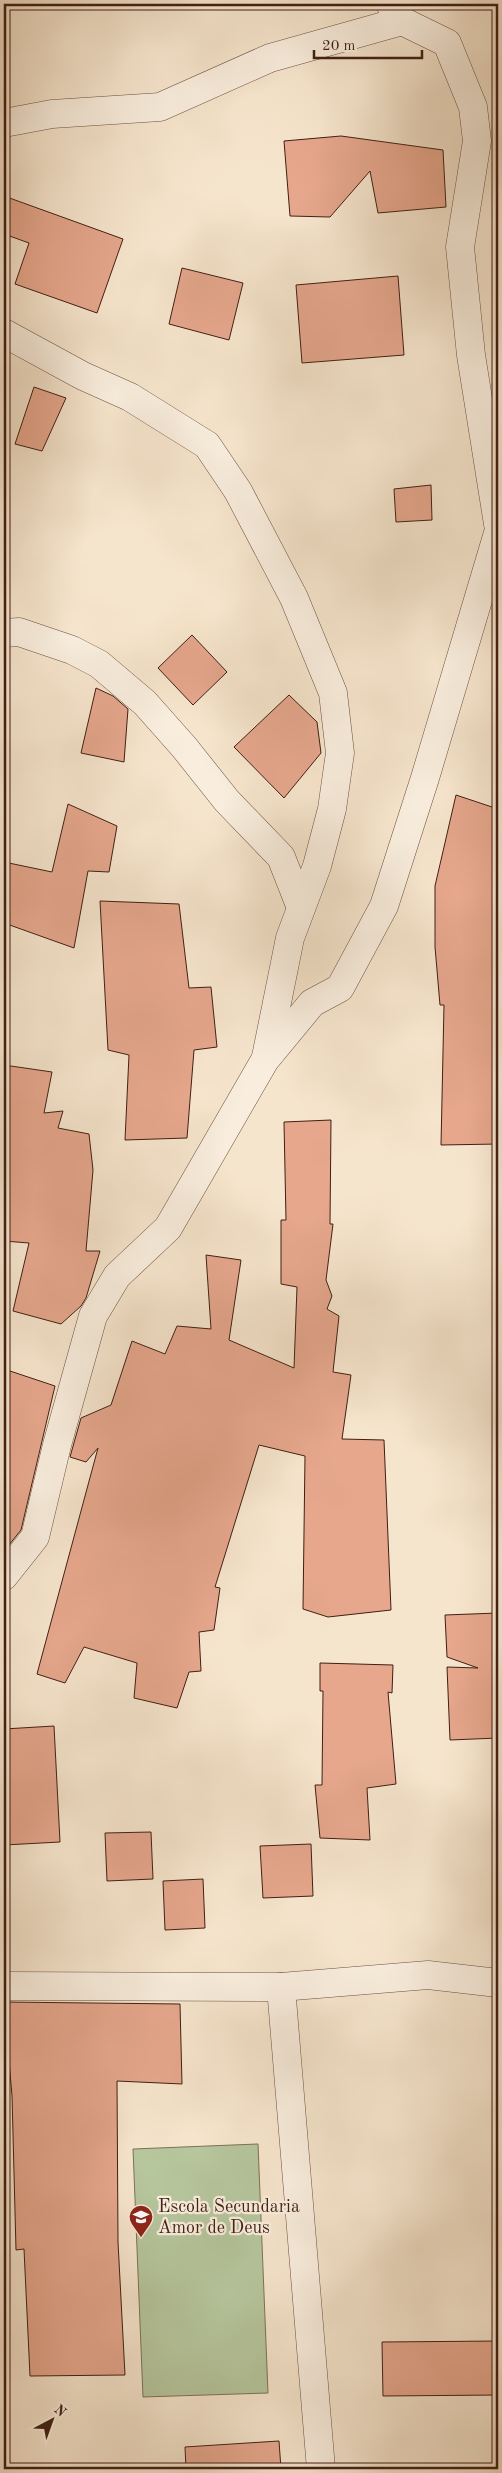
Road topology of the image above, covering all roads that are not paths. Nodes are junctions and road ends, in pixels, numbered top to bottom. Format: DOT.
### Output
graph roads {
  1 [pos="396,12"];
  2 [pos="4,123"];
  3 [pos="4,333"];
  4 [pos="498,524"];
  5 [pos="498,533"];
  6 [pos="4,633"];
  7 [pos="301,908"];
  8 [pos="265,1060"];
  9 [pos="4,1576"];
  10 [pos="498,1983"];
  11 [pos="4,1986"];
  12 [pos="281,1987"];
  13 [pos="321,2469"];
  1 -- 2 [label="street"];
  1 -- 4 [label="street"];
  3 -- 7 [label="street"];
  5 -- 8 [label="street"];
  6 -- 7 [label="street"];
  7 -- 8 [label="street"];
  8 -- 9 [label="street"];
  10 -- 12 [label="street"];
  11 -- 12 [label="street"];
  12 -- 13 [label="street"];
}
